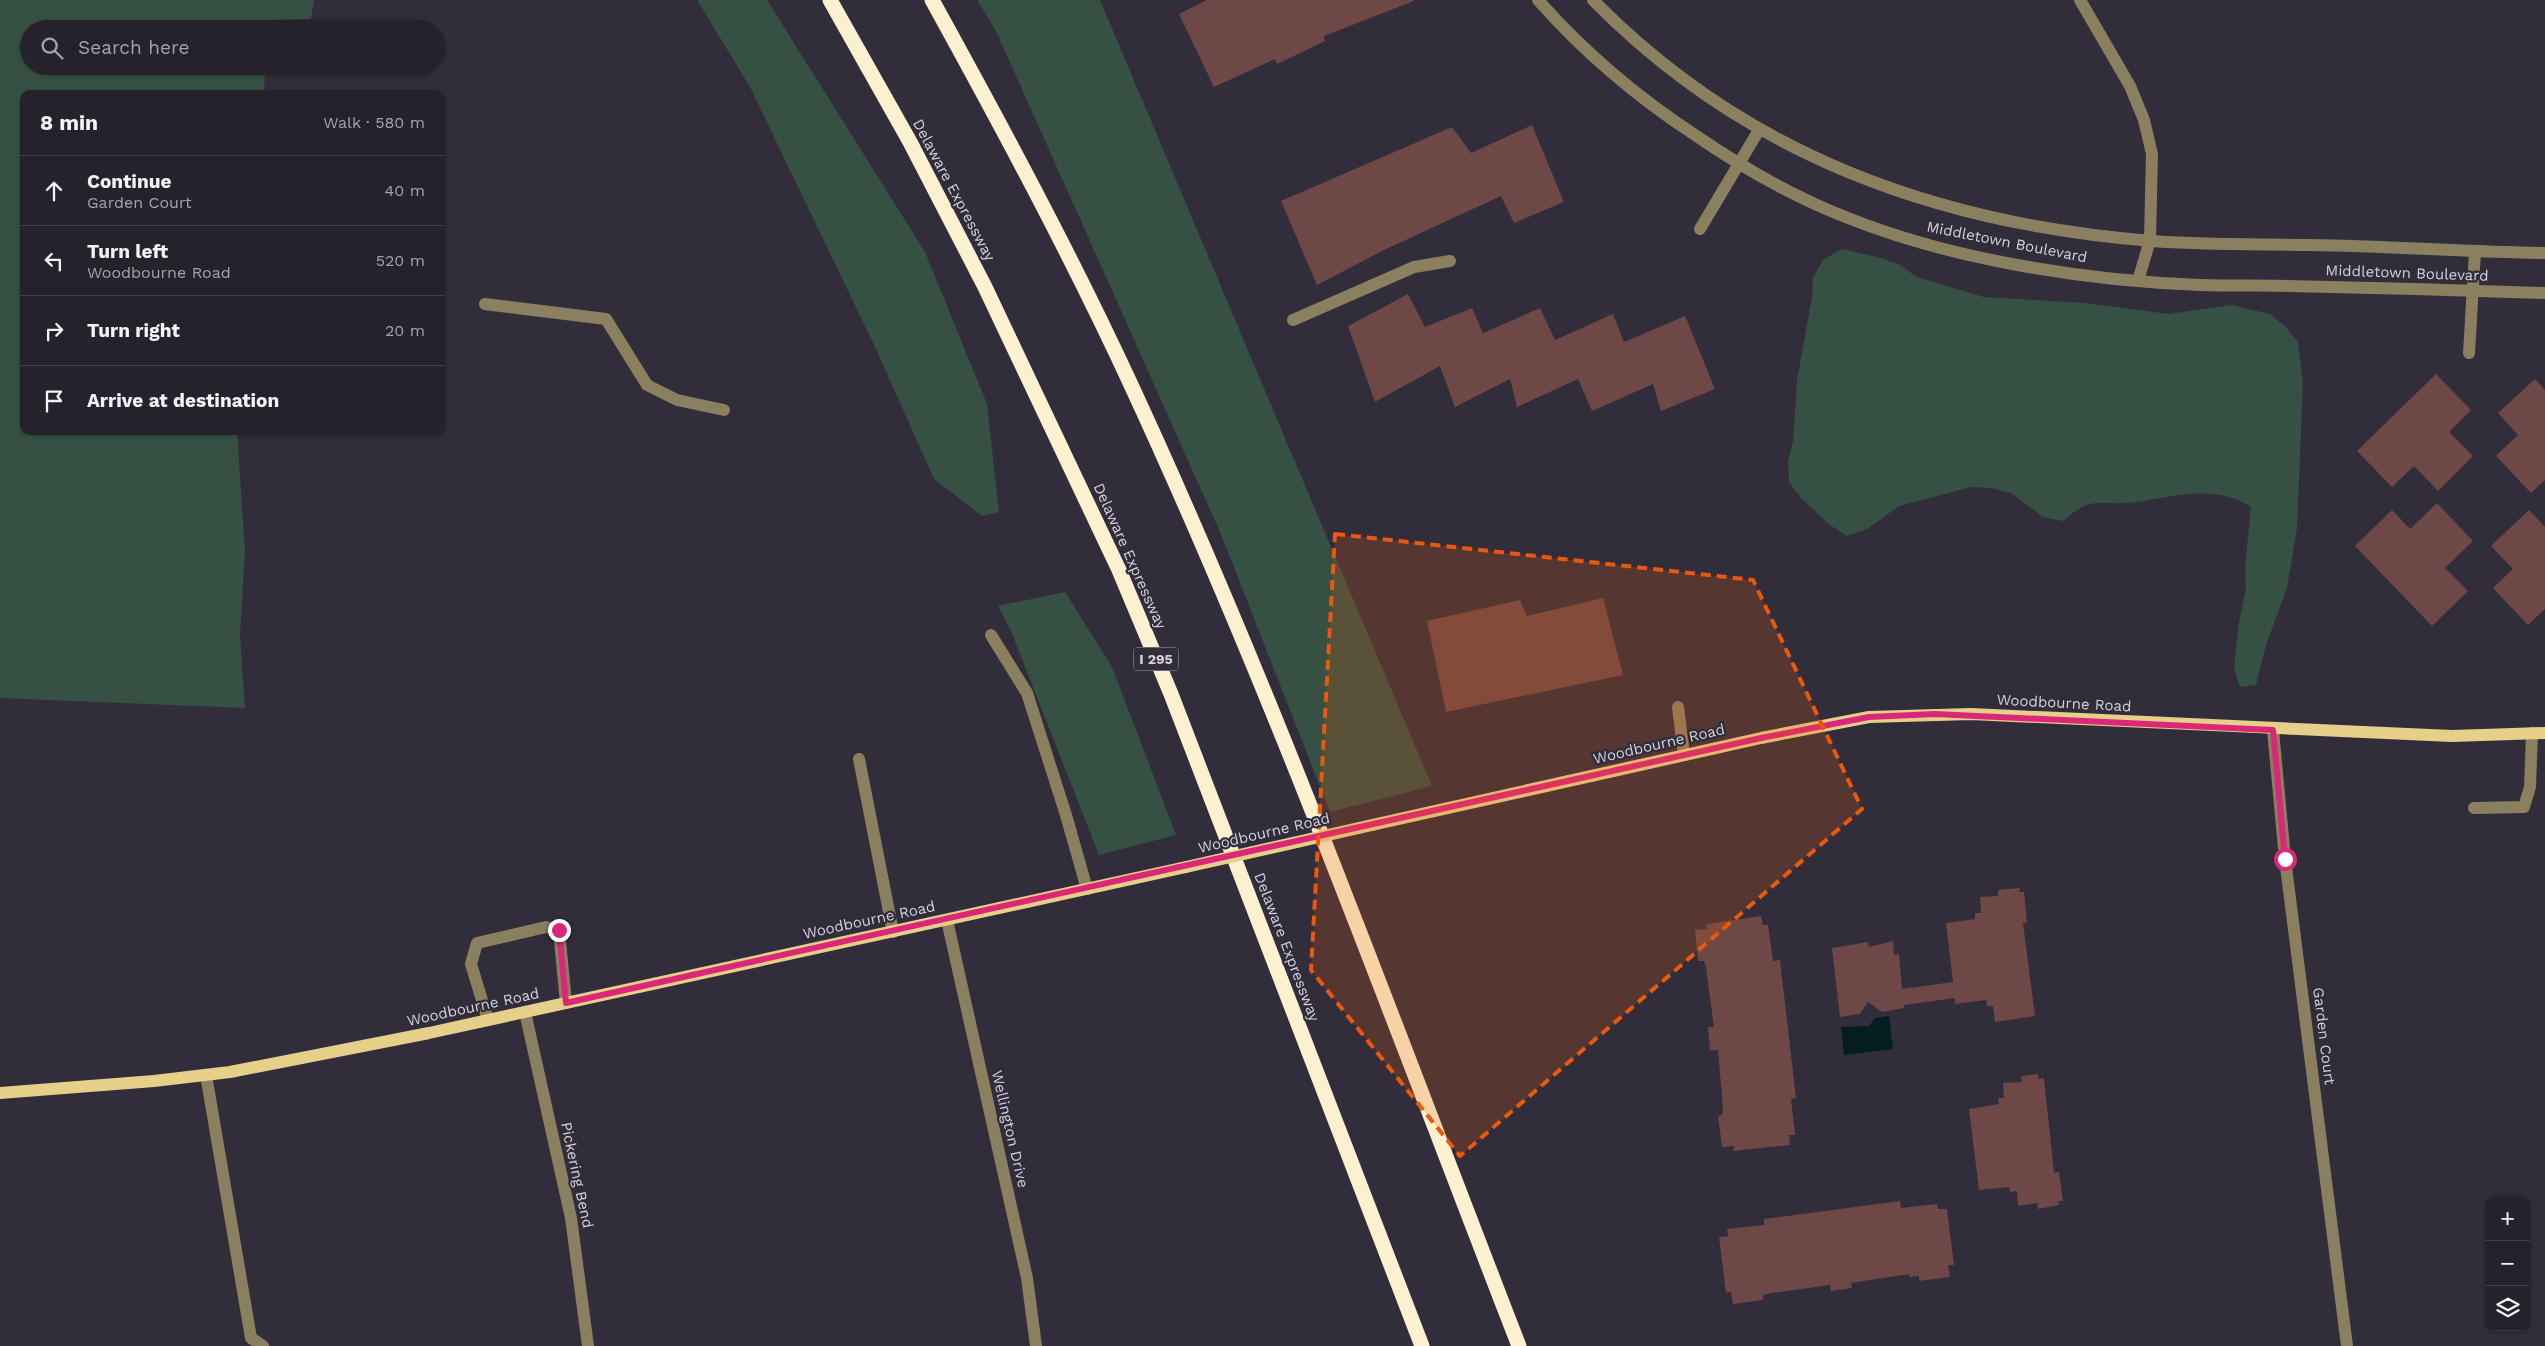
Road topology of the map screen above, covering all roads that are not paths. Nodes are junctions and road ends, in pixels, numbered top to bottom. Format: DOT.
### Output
graph roads {
  1 [pos="830,0"];
  2 [pos="932,0"];
  3 [pos="1538,0"];
  4 [pos="1593,0"];
  5 [pos="2080,0"];
  6 [pos="1759,130"];
  7 [pos="1738,164"];
  8 [pos="1700,229"];
  9 [pos="2150,240"];
  10 [pos="2475,252"];
  11 [pos="2545,253"];
  12 [pos="1450,261"];
  13 [pos="2138,281"];
  14 [pos="2472,290"];
  15 [pos="2545,293"];
  16 [pos="485,304"];
  17 [pos="1293,320"];
  18 [pos="2469,352"];
  19 [pos="724,410"];
  20 [pos="991,635"];
  21 [pos="1678,707"];
  22 [pos="2273,730"];
  23 [pos="2545,733"];
  24 [pos="2532,734"];
  25 [pos="1684,755"];
  26 [pos="859,759"];
  27 [pos="2474,808"];
  28 [pos="1087,888"];
  29 [pos="947,920"];
  30 [pos="894,932"];
  31 [pos="566,1003"];
  32 [pos="525,1012"];
  33 [pos="488,1020"];
  34 [pos="206,1075"];
  35 [pos="0,1093"];
  36 [pos="262,1346"];
  37 [pos="588,1346"];
  38 [pos="1036,1346"];
  39 [pos="1422,1346"];
  40 [pos="1519,1346"];
  41 [pos="2347,1346"];
  1 -- 39 [label="highway, Delaware Expressway / I 295"];
  2 -- 40 [label="highway"];
  3 -- 7 [label="street, Middletown Boulevard"];
  4 -- 6 [label="street, Middletown Boulevard"];
  5 -- 9 [label="street"];
  6 -- 7 [label="street"];
  6 -- 9 [label="street, Middletown Boulevard"];
  7 -- 8 [label="street"];
  7 -- 13 [label="street, Middletown Boulevard"];
  9 -- 10 [label="street, Middletown Boulevard"];
  9 -- 13 [label="street"];
  10 -- 11 [label="street, Middletown Boulevard"];
  10 -- 14 [label="street"];
  12 -- 17 [label="street"];
  13 -- 14 [label="street, Middletown Boulevard"];
  14 -- 15 [label="street, Middletown Boulevard"];
  14 -- 18 [label="street"];
  16 -- 19 [label="street"];
  20 -- 28 [label="street"];
  21 -- 25 [label="street"];
  22 -- 24 [label="main road, Woodbourne Road"];
  22 -- 25 [label="main road, Woodbourne Road"];
  22 -- 41 [label="street, Garden Court"];
  23 -- 24 [label="main road, Woodbourne Road"];
  24 -- 27 [label="street"];
  25 -- 28 [label="main road, Woodbourne Road, bridge"];
  26 -- 30 [label="street"];
  28 -- 29 [label="main road, Woodbourne Road"];
  29 -- 30 [label="main road, Woodbourne Road"];
  29 -- 38 [label="street, Wellington Drive"];
  30 -- 31 [label="main road, Woodbourne Road"];
  31 -- 32 [label="main road, Woodbourne Road"];
  31 -- 33 [label="street"];
  32 -- 33 [label="main road, Woodbourne Road"];
  32 -- 37 [label="street, Pickering Bend"];
  33 -- 34 [label="main road, Woodbourne Road"];
  34 -- 35 [label="main road, Woodbourne Road"];
  34 -- 36 [label="street"];
}
